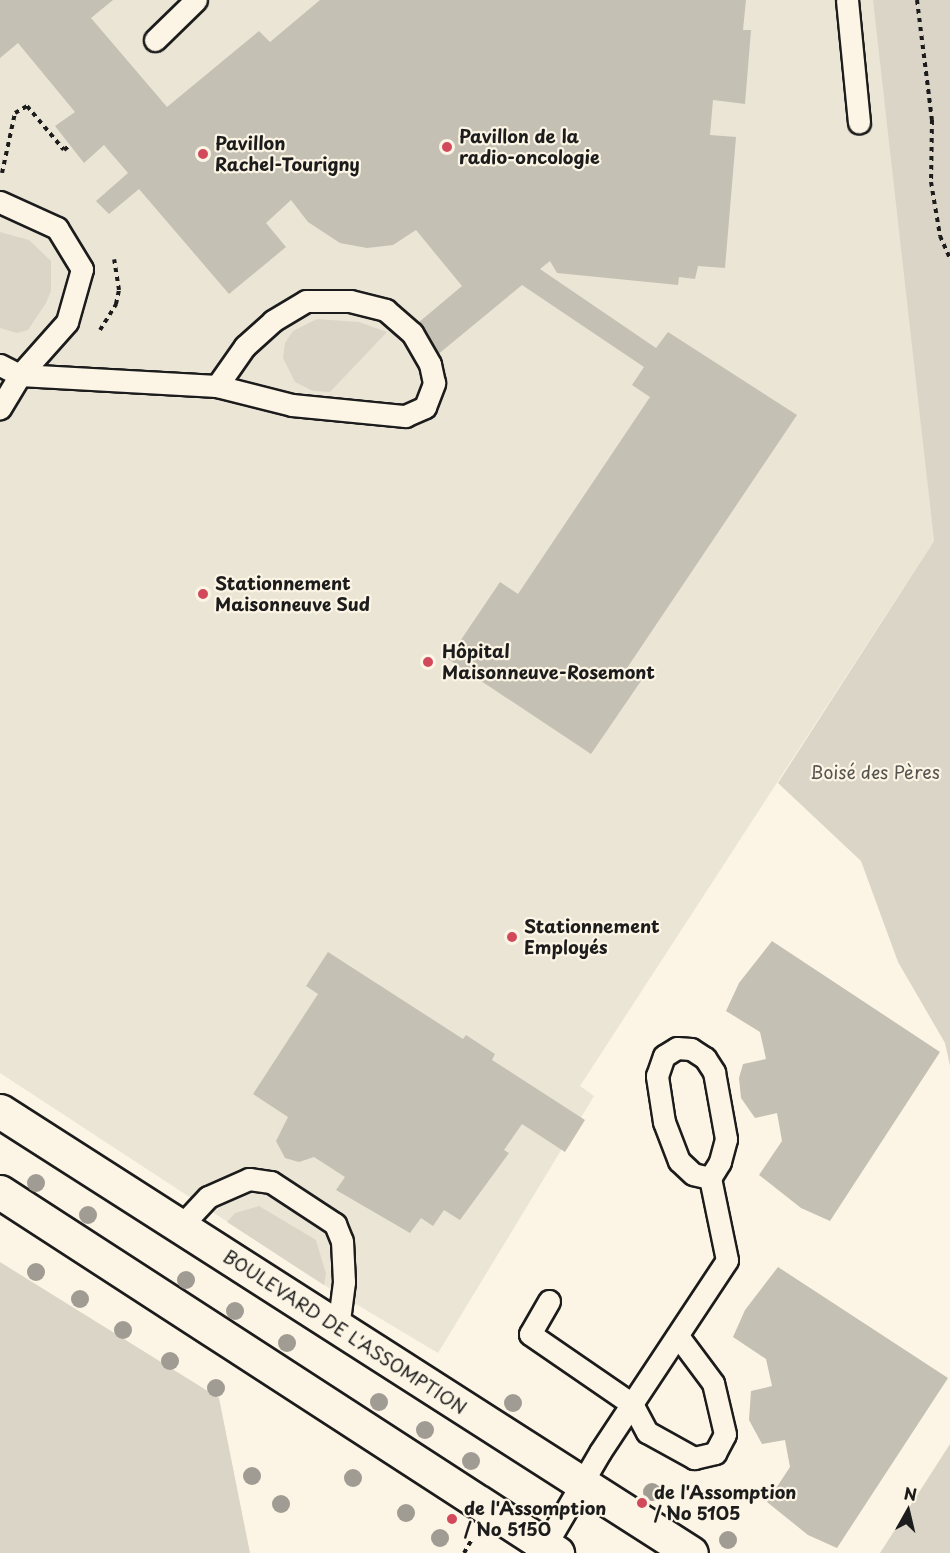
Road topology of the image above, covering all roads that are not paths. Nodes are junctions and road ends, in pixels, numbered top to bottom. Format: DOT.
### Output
graph roads {
  1 [pos="196,0"];
  2 [pos="847,0"];
  3 [pos="155,40"];
  4 [pos="860,122"];
  5 [pos="0,202"];
  6 [pos="0,365"];
  7 [pos="21,375"];
  8 [pos="217,386"];
  9 [pos="0,408"];
  10 [pos="0,1111"];
  11 [pos="710,1178"];
  12 [pos="0,1192"];
  13 [pos="180,1227"];
  14 [pos="549,1301"];
  15 [pos="338,1328"];
  16 [pos="678,1336"];
  17 [pos="633,1404"];
  18 [pos="581,1482"];
  19 [pos="548,1550"];
  20 [pos="691,1553"];
  1 -- 3 [label="lane"];
  2 -- 4 [label="lane"];
  5 -- 7 [label="lane"];
  6 -- 7 [label="lane"];
  7 -- 8 [label="lane"];
  7 -- 9 [label="lane"];
  8 -- 8 [label="lane"];
  10 -- 13 [label="street, BOULEVARD DE L'ASSOMPTION"];
  11 -- 11 [label="lane"];
  11 -- 16 [label="lane"];
  12 -- 19 [label="street"];
  13 -- 15 [label="street, BOULEVARD DE L'ASSOMPTION"];
  13 -- 15 [label="lane"];
  14 -- 17 [label="lane"];
  15 -- 18 [label="street, BOULEVARD DE L'ASSOMPTION"];
  16 -- 17 [label="lane"];
  16 -- 17 [label="lane"];
  17 -- 18 [label="lane"];
  18 -- 19 [label="lane"];
  18 -- 20 [label="street, BOULEVARD DE L'ASSOMPTION"];
}
